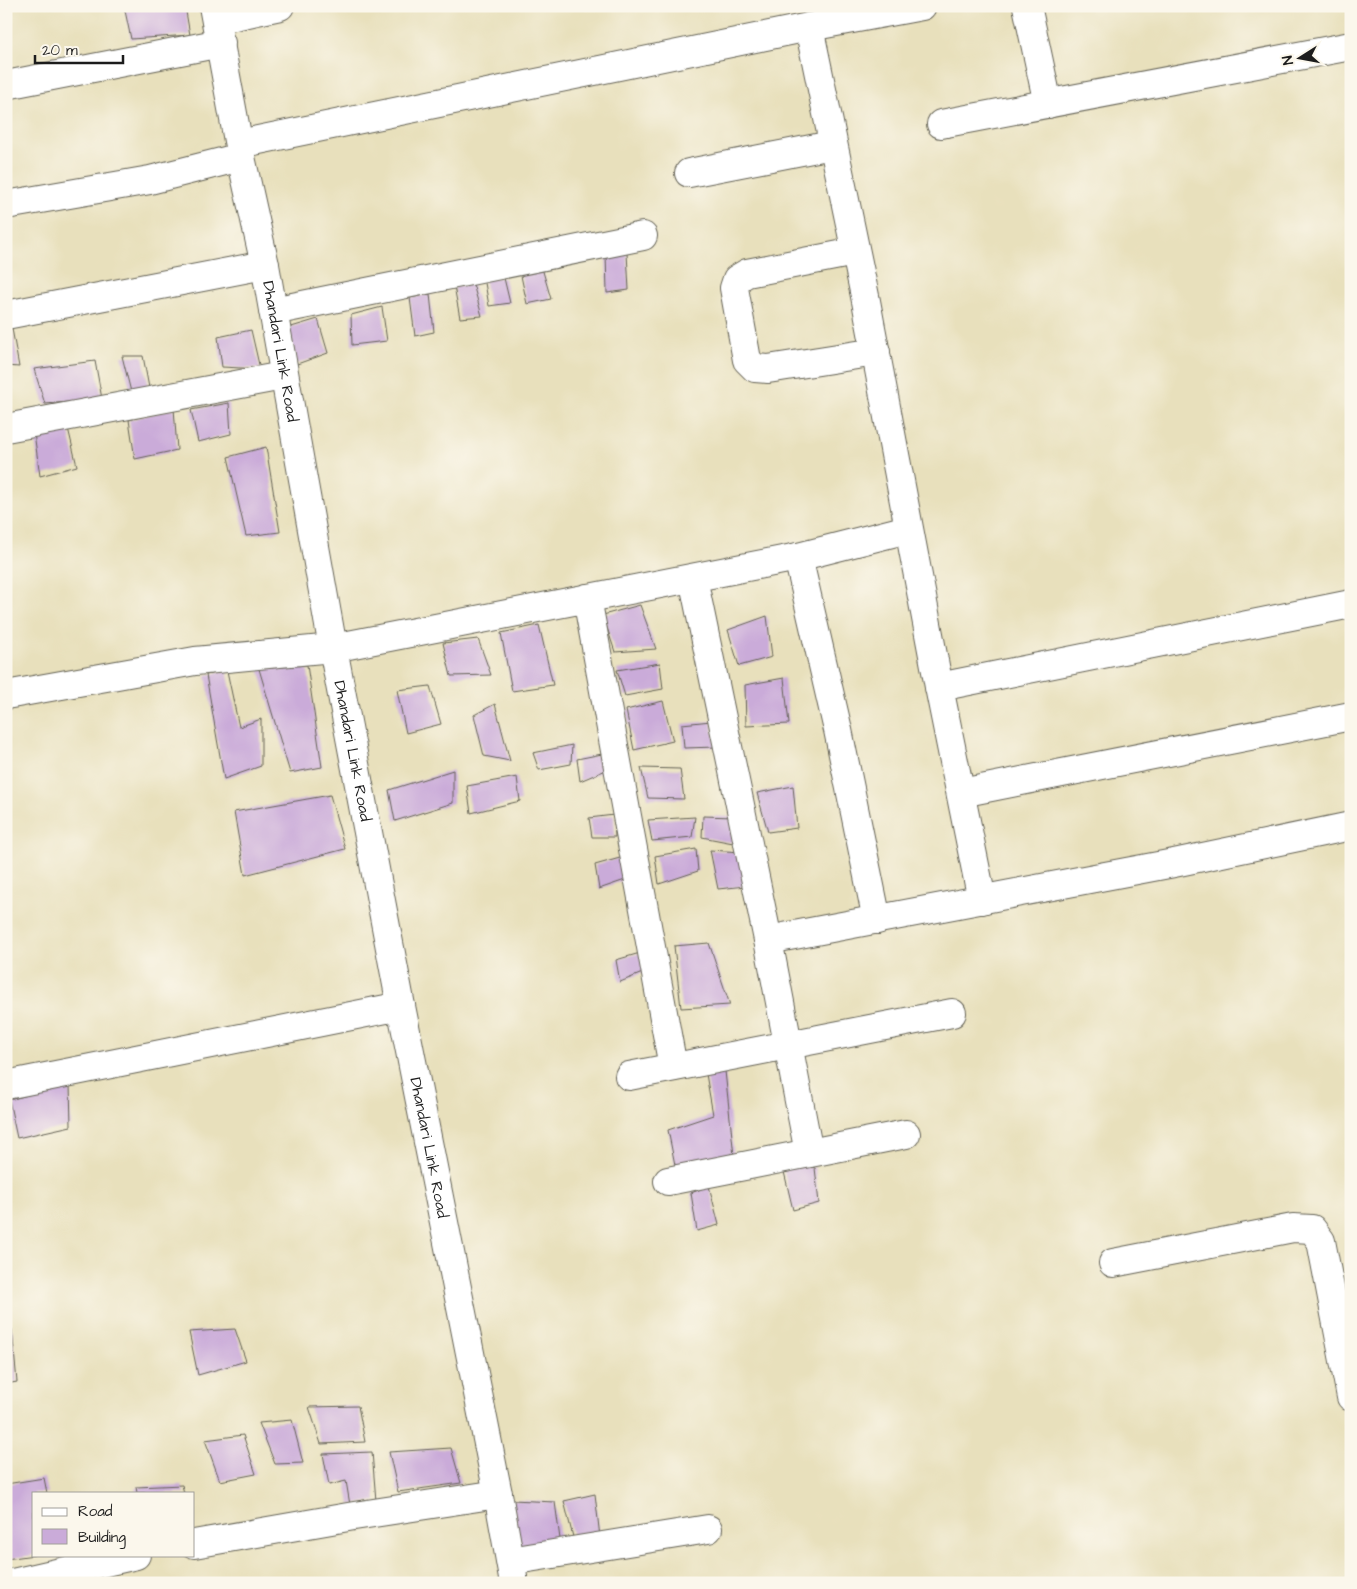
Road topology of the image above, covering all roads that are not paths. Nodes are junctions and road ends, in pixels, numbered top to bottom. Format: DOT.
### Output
graph roads {
  1 [pos="280,6"];
  2 [pos="922,6"];
  3 [pos="1027,6"];
  4 [pos="881,10"];
  5 [pos="217,23"];
  6 [pos="809,27"];
  7 [pos="1351,46"];
  8 [pos="6,86"];
  9 [pos="1048,104"];
  10 [pos="941,124"];
  11 [pos="832,145"];
  12 [pos="240,150"];
  13 [pos="689,173"];
  14 [pos="6,206"];
  15 [pos="643,236"];
  16 [pos="855,252"];
  17 [pos="265,265"];
  18 [pos="273,311"];
  19 [pos="6,315"];
  20 [pos="876,352"];
  21 [pos="283,376"];
  22 [pos="6,428"];
  23 [pos="908,529"];
  24 [pos="798,557"];
  25 [pos="693,578"];
  26 [pos="587,598"];
  27 [pos="1351,604"];
  28 [pos="333,648"];
  29 [pos="939,687"];
  30 [pos="6,695"];
  31 [pos="1351,716"];
  32 [pos="961,793"];
  33 [pos="1351,826"];
  34 [pos="982,900"];
  35 [pos="877,920"];
  36 [pos="768,940"];
  37 [pos="401,1006"];
  38 [pos="952,1013"];
  39 [pos="789,1045"];
  40 [pos="674,1068"];
  41 [pos="628,1076"];
  42 [pos="6,1085"];
  43 [pos="906,1134"];
  44 [pos="809,1153"];
  45 [pos="668,1181"];
  46 [pos="1114,1263"];
  47 [pos="1351,1397"];
  48 [pos="498,1494"];
  49 [pos="708,1529"];
  50 [pos="195,1544"];
  51 [pos="132,1556"];
  52 [pos="512,1572"];
  53 [pos="13,1583"];
  1 -- 5 [label="street"];
  2 -- 4 [label="street"];
  3 -- 9 [label="street"];
  4 -- 6 [label="street"];
  5 -- 8 [label="street"];
  5 -- 12 [label="street, Dhandari Link Road"];
  6 -- 11 [label="street"];
  6 -- 12 [label="street"];
  7 -- 9 [label="street"];
  9 -- 10 [label="street"];
  11 -- 13 [label="street"];
  11 -- 16 [label="street"];
  12 -- 14 [label="street"];
  12 -- 17 [label="street, Dhandari Link Road"];
  15 -- 18 [label="street"];
  16 -- 20 [label="street"];
  16 -- 20 [label="street"];
  17 -- 18 [label="street, Dhandari Link Road"];
  17 -- 19 [label="street"];
  18 -- 21 [label="street, Dhandari Link Road"];
  20 -- 23 [label="street"];
  21 -- 22 [label="street"];
  21 -- 28 [label="street, Dhandari Link Road"];
  23 -- 24 [label="street"];
  23 -- 29 [label="street"];
  24 -- 25 [label="street"];
  24 -- 35 [label="street"];
  25 -- 26 [label="street"];
  25 -- 36 [label="street"];
  26 -- 28 [label="street"];
  26 -- 40 [label="street"];
  27 -- 29 [label="street"];
  28 -- 30 [label="street"];
  28 -- 37 [label="street, Dhandari Link Road"];
  29 -- 32 [label="street"];
  31 -- 32 [label="street"];
  32 -- 34 [label="street"];
  33 -- 34 [label="street"];
  34 -- 35 [label="street"];
  35 -- 36 [label="street"];
  36 -- 39 [label="street"];
  37 -- 42 [label="street"];
  37 -- 48 [label="street, Dhandari Link Road"];
  38 -- 39 [label="street"];
  39 -- 40 [label="street"];
  39 -- 44 [label="street"];
  40 -- 41 [label="street"];
  43 -- 44 [label="street"];
  44 -- 45 [label="street"];
  46 -- 47 [label="street"];
  48 -- 50 [label="street"];
  48 -- 52 [label="street, Dhandari Link Road"];
  49 -- 52 [label="street"];
  51 -- 53 [label="street"];
}
